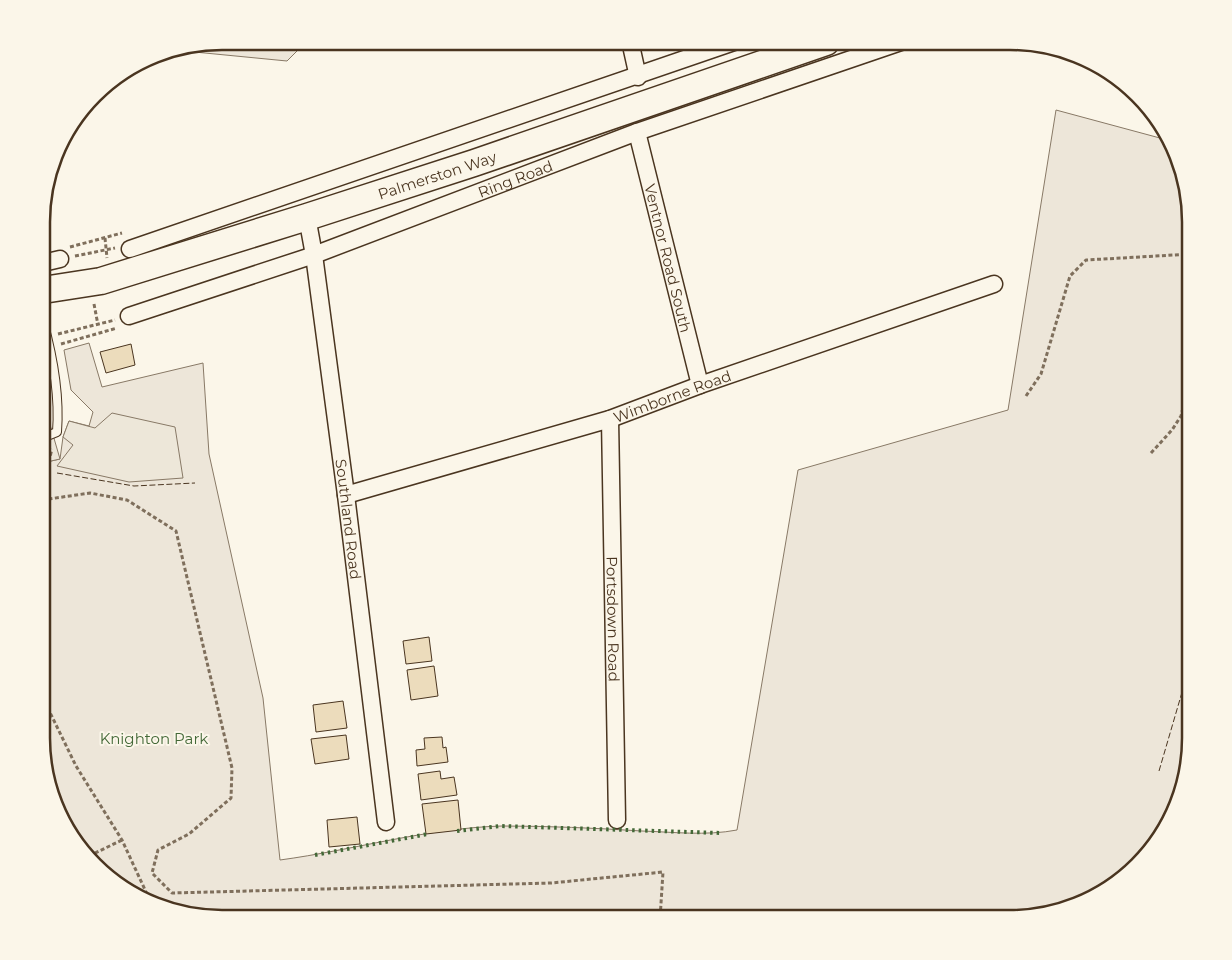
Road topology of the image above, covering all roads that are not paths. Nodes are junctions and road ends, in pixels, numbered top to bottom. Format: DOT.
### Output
graph roads {
  1 [pos="632,50"];
  2 [pos="714,50"];
  3 [pos="803,50"];
  4 [pos="878,50"];
  5 [pos="638,77"];
  6 [pos="637,132"];
  7 [pos="307,217"];
  8 [pos="130,250"];
  9 [pos="314,254"];
  10 [pos="60,259"];
  11 [pos="50,261"];
  12 [pos="994,284"];
  13 [pos="50,289"];
  14 [pos="129,316"];
  15 [pos="50,347"];
  16 [pos="700,385"];
  17 [pos="610,419"];
  18 [pos="50,435"];
  19 [pos="346,495"];
  20 [pos="617,820"];
  21 [pos="386,822"];
  1 -- 5 [label="street"];
  2 -- 5 [label="street"];
  3 -- 7 [label="highway, Palmerston Way"];
  4 -- 6 [label="street, Ring Road"];
  5 -- 8 [label="street"];
  6 -- 9 [label="street, Ring Road"];
  6 -- 16 [label="street, Ventnor Road South"];
  7 -- 9 [label="street, Southland Road"];
  7 -- 13 [label="highway, Palmerston Way"];
  9 -- 14 [label="street, Ring Road"];
  9 -- 19 [label="street, Southland Road"];
  10 -- 11 [label="street"];
  12 -- 16 [label="street, Wimborne Road"];
  15 -- 18 [label="lane"];
  16 -- 17 [label="street, Wimborne Road"];
  17 -- 19 [label="street, Wimborne Road"];
  17 -- 20 [label="street, Portsdown Road"];
  19 -- 21 [label="street, Southland Road"];
}
